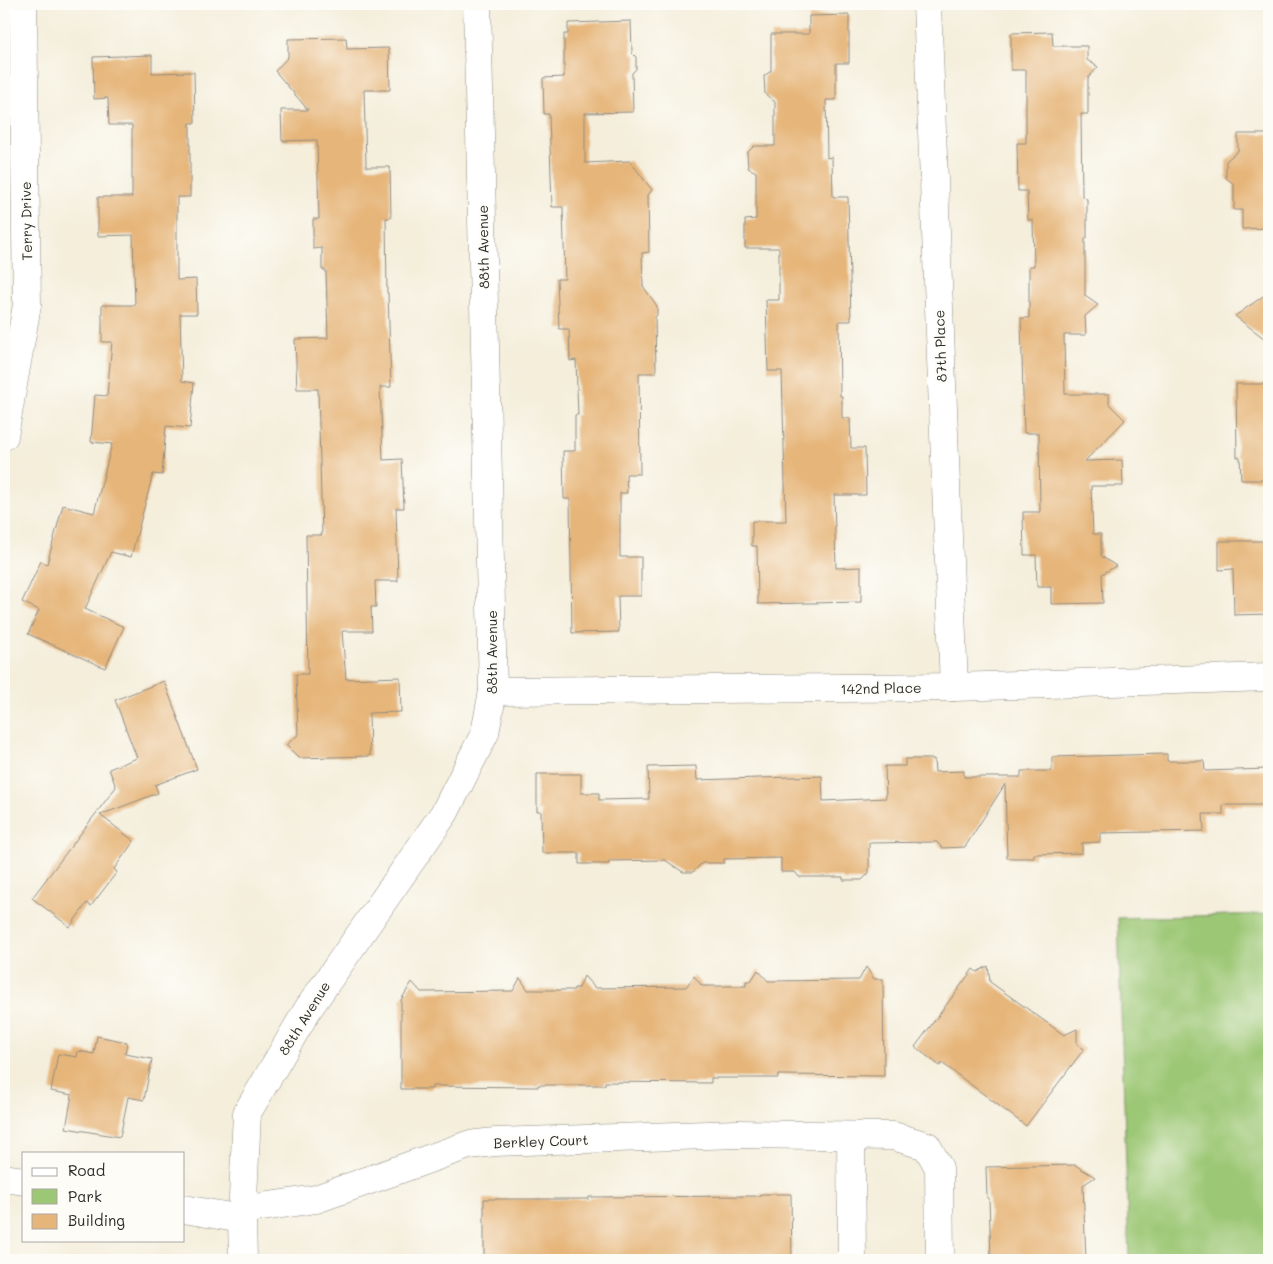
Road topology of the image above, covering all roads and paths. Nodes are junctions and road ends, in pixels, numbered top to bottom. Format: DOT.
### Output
graph roads {
  1 [pos="23,4"];
  2 [pos="477,4"];
  3 [pos="927,4"];
  4 [pos="4,436"];
  5 [pos="1269,677"];
  6 [pos="954,687"];
  7 [pos="493,691"];
  8 [pos="851,1136"];
  9 [pos="4,1178"];
  10 [pos="22,1181"];
  11 [pos="185,1209"];
  12 [pos="242,1214"];
  13 [pos="243,1260"];
  14 [pos="852,1260"];
  15 [pos="940,1260"];
  1 -- 4 [label="street, Terry Drive"];
  2 -- 7 [label="street, 88th Avenue"];
  3 -- 6 [label="street, 87th Place"];
  5 -- 6 [label="street, 142nd Place"];
  6 -- 7 [label="street, 142nd Place"];
  7 -- 12 [label="street, 88th Avenue"];
  8 -- 12 [label="street, Berkley Court"];
  8 -- 14 [label="street"];
  8 -- 15 [label="street, Berkley Court"];
  9 -- 10 [label="street"];
  11 -- 12 [label="street, Berkley Court"];
  12 -- 13 [label="street, 88th Avenue"];
}
